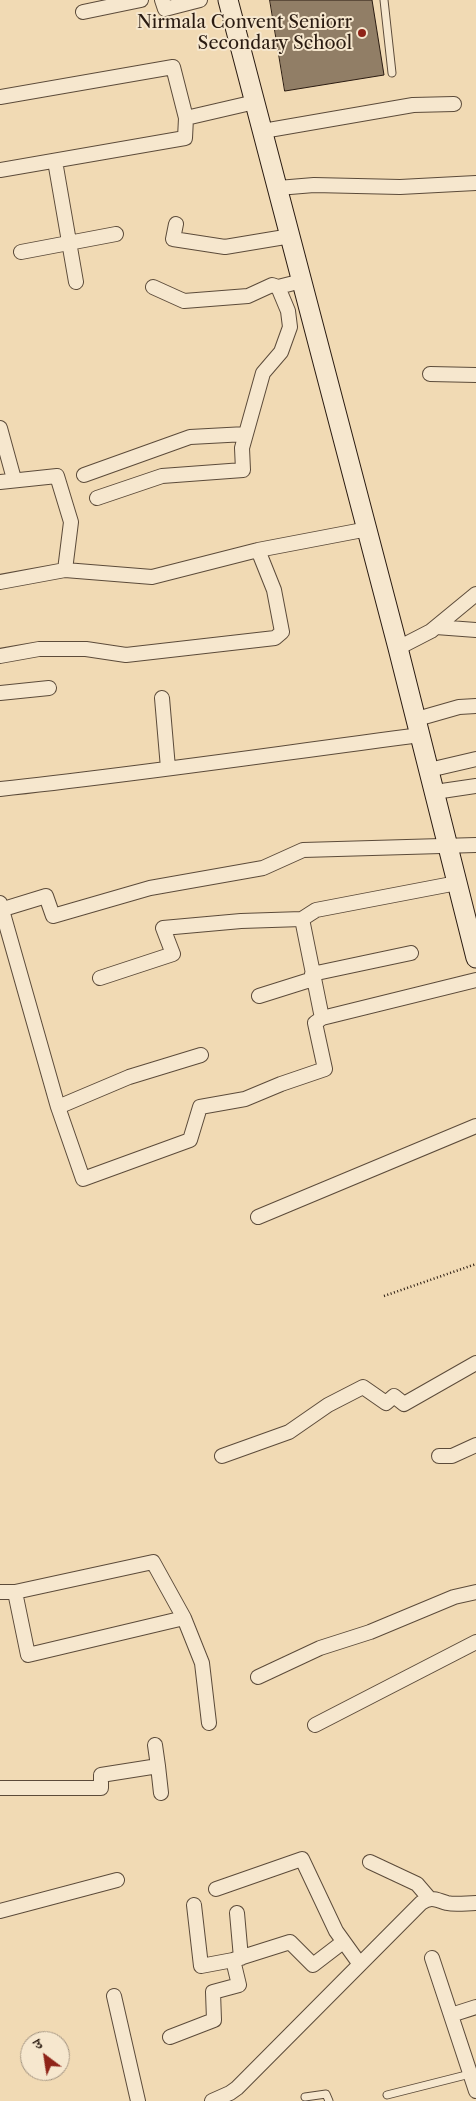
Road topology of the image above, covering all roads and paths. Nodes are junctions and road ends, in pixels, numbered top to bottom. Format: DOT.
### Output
graph roads {
  1 [pos="141,0"];
  2 [pos="162,0"];
  3 [pos="200,0"];
  4 [pos="228,0"];
  5 [pos="384,0"];
  6 [pos="83,12"];
  7 [pos="392,73"];
  8 [pos="0,97"];
  9 [pos="256,102"];
  10 [pos="454,104"];
  11 [pos="186,118"];
  12 [pos="263,131"];
  13 [pos="55,161"];
  14 [pos="0,170"];
  15 [pos="476,183"];
  16 [pos="278,188"];
  17 [pos="176,224"];
  18 [pos="116,234"];
  19 [pos="291,236"];
  20 [pos="69,242"];
  21 [pos="21,252"];
  22 [pos="302,281"];
  23 [pos="76,282"];
  24 [pos="153,287"];
  25 [pos="278,287"];
  26 [pos="430,374"];
  27 [pos="476,375"];
  28 [pos="0,428"];
  29 [pos="246,434"];
  30 [pos="84,475"];
  31 [pos="7,480"];
  32 [pos="97,498"];
  33 [pos="368,529"];
  34 [pos="258,550"];
  35 [pos="65,570"];
  36 [pos="0,582"];
  37 [pos="476,594"];
  38 [pos="436,627"];
  39 [pos="476,630"];
  40 [pos="398,648"];
  41 [pos="0,656"];
  42 [pos="49,688"];
  43 [pos="0,693"];
  44 [pos="162,698"];
  45 [pos="476,706"];
  46 [pos="419,727"];
  47 [pos="476,759"];
  48 [pos="168,768"];
  49 [pos="430,770"];
  50 [pos="476,786"];
  51 [pos="0,789"];
  52 [pos="435,792"];
  53 [pos="476,845"];
  54 [pos="448,846"];
  55 [pos="457,883"];
  56 [pos="0,908"];
  57 [pos="302,919"];
  58 [pos="410,953"];
  59 [pos="476,958"];
  60 [pos="312,977"];
  61 [pos="100,978"];
  62 [pos="476,980"];
  63 [pos="259,996"];
  64 [pos="322,1018"];
  65 [pos="201,1055"];
  66 [pos="58,1107"];
  67 [pos="476,1126"];
  68 [pos="258,1216"];
  69 [pos="476,1264"];
  70 [pos="384,1296"];
  71 [pos="476,1363"];
  72 [pos="476,1445"];
  73 [pos="222,1456"];
  74 [pos="439,1456"];
  75 [pos="0,1592"];
  76 [pos="15,1592"];
  77 [pos="476,1592"];
  78 [pos="184,1618"];
  79 [pos="476,1642"];
  80 [pos="258,1677"];
  81 [pos="209,1724"];
  82 [pos="315,1725"];
  83 [pos="155,1745"];
  84 [pos="158,1766"];
  85 [pos="0,1788"];
  86 [pos="161,1793"];
  87 [pos="370,1862"];
  88 [pos="117,1880"];
  89 [pos="216,1889"];
  90 [pos="429,1898"];
  91 [pos="476,1903"];
  92 [pos="194,1905"];
  93 [pos="0,1911"];
  94 [pos="237,1913"];
  95 [pos="343,1942"];
  96 [pos="432,1958"];
  97 [pos="237,1959"];
  98 [pos="359,1963"];
  99 [pos="114,1996"];
  100 [pos="476,2007"];
  101 [pos="451,2015"];
  102 [pos="170,2036"];
  103 [pos="470,2074"];
  104 [pos="476,2091"];
  105 [pos="387,2095"];
  106 [pos="305,2097"];
  107 [pos="138,2101"];
  108 [pos="212,2101"];
  109 [pos="328,2101"];
  1 -- 6 [label="street"];
  2 -- 3 [label="street"];
  4 -- 9 [label="main road"];
  5 -- 7 [label="lane"];
  8 -- 11 [label="street"];
  9 -- 11 [label="street"];
  9 -- 12 [label="main road"];
  10 -- 12 [label="street"];
  11 -- 13 [label="street"];
  12 -- 16 [label="main road"];
  13 -- 14 [label="street"];
  13 -- 20 [label="street"];
  15 -- 16 [label="street"];
  16 -- 19 [label="main road"];
  17 -- 19 [label="street"];
  18 -- 20 [label="street"];
  19 -- 22 [label="main road"];
  20 -- 21 [label="street"];
  20 -- 23 [label="street"];
  22 -- 25 [label="street"];
  22 -- 33 [label="main road"];
  24 -- 25 [label="street"];
  25 -- 29 [label="street"];
  26 -- 27 [label="street"];
  28 -- 31 [label="street"];
  29 -- 30 [label="street"];
  29 -- 32 [label="street"];
  31 -- 35 [label="street"];
  33 -- 34 [label="street"];
  33 -- 40 [label="main road"];
  34 -- 35 [label="street"];
  34 -- 41 [label="street"];
  35 -- 36 [label="street"];
  37 -- 38 [label="street"];
  38 -- 39 [label="street"];
  38 -- 40 [label="street"];
  40 -- 46 [label="main road"];
  42 -- 43 [label="street"];
  44 -- 48 [label="street"];
  45 -- 46 [label="street"];
  46 -- 48 [label="street"];
  46 -- 49 [label="main road"];
  47 -- 49 [label="street"];
  48 -- 51 [label="street"];
  49 -- 52 [label="main road"];
  50 -- 52 [label="street"];
  52 -- 54 [label="main road"];
  53 -- 54 [label="street"];
  54 -- 55 [label="main road"];
  54 -- 56 [label="street"];
  55 -- 57 [label="street"];
  55 -- 59 [label="main road"];
  56 -- 66 [label="street"];
  57 -- 60 [label="street"];
  57 -- 61 [label="street"];
  58 -- 60 [label="street"];
  60 -- 63 [label="street"];
  60 -- 64 [label="street"];
  62 -- 64 [label="street"];
  64 -- 66 [label="street"];
  65 -- 66 [label="street"];
  67 -- 68 [label="street"];
  69 -- 70 [label="path"];
  71 -- 73 [label="street"];
  72 -- 74 [label="street"];
  75 -- 76 [label="street"];
  76 -- 78 [label="street"];
  76 -- 78 [label="street"];
  77 -- 80 [label="street"];
  78 -- 81 [label="street"];
  79 -- 82 [label="street"];
  83 -- 84 [label="street"];
  84 -- 85 [label="street"];
  84 -- 86 [label="street"];
  87 -- 90 [label="street"];
  88 -- 93 [label="street"];
  89 -- 95 [label="street"];
  90 -- 91 [label="street"];
  90 -- 98 [label="street"];
  92 -- 97 [label="street"];
  94 -- 97 [label="street"];
  95 -- 97 [label="street"];
  95 -- 98 [label="street"];
  96 -- 101 [label="street"];
  97 -- 102 [label="street"];
  98 -- 108 [label="street"];
  99 -- 107 [label="street"];
  100 -- 101 [label="street"];
  101 -- 103 [label="street"];
  103 -- 104 [label="street"];
  103 -- 105 [label="lane"];
  106 -- 109 [label="lane"];
}
